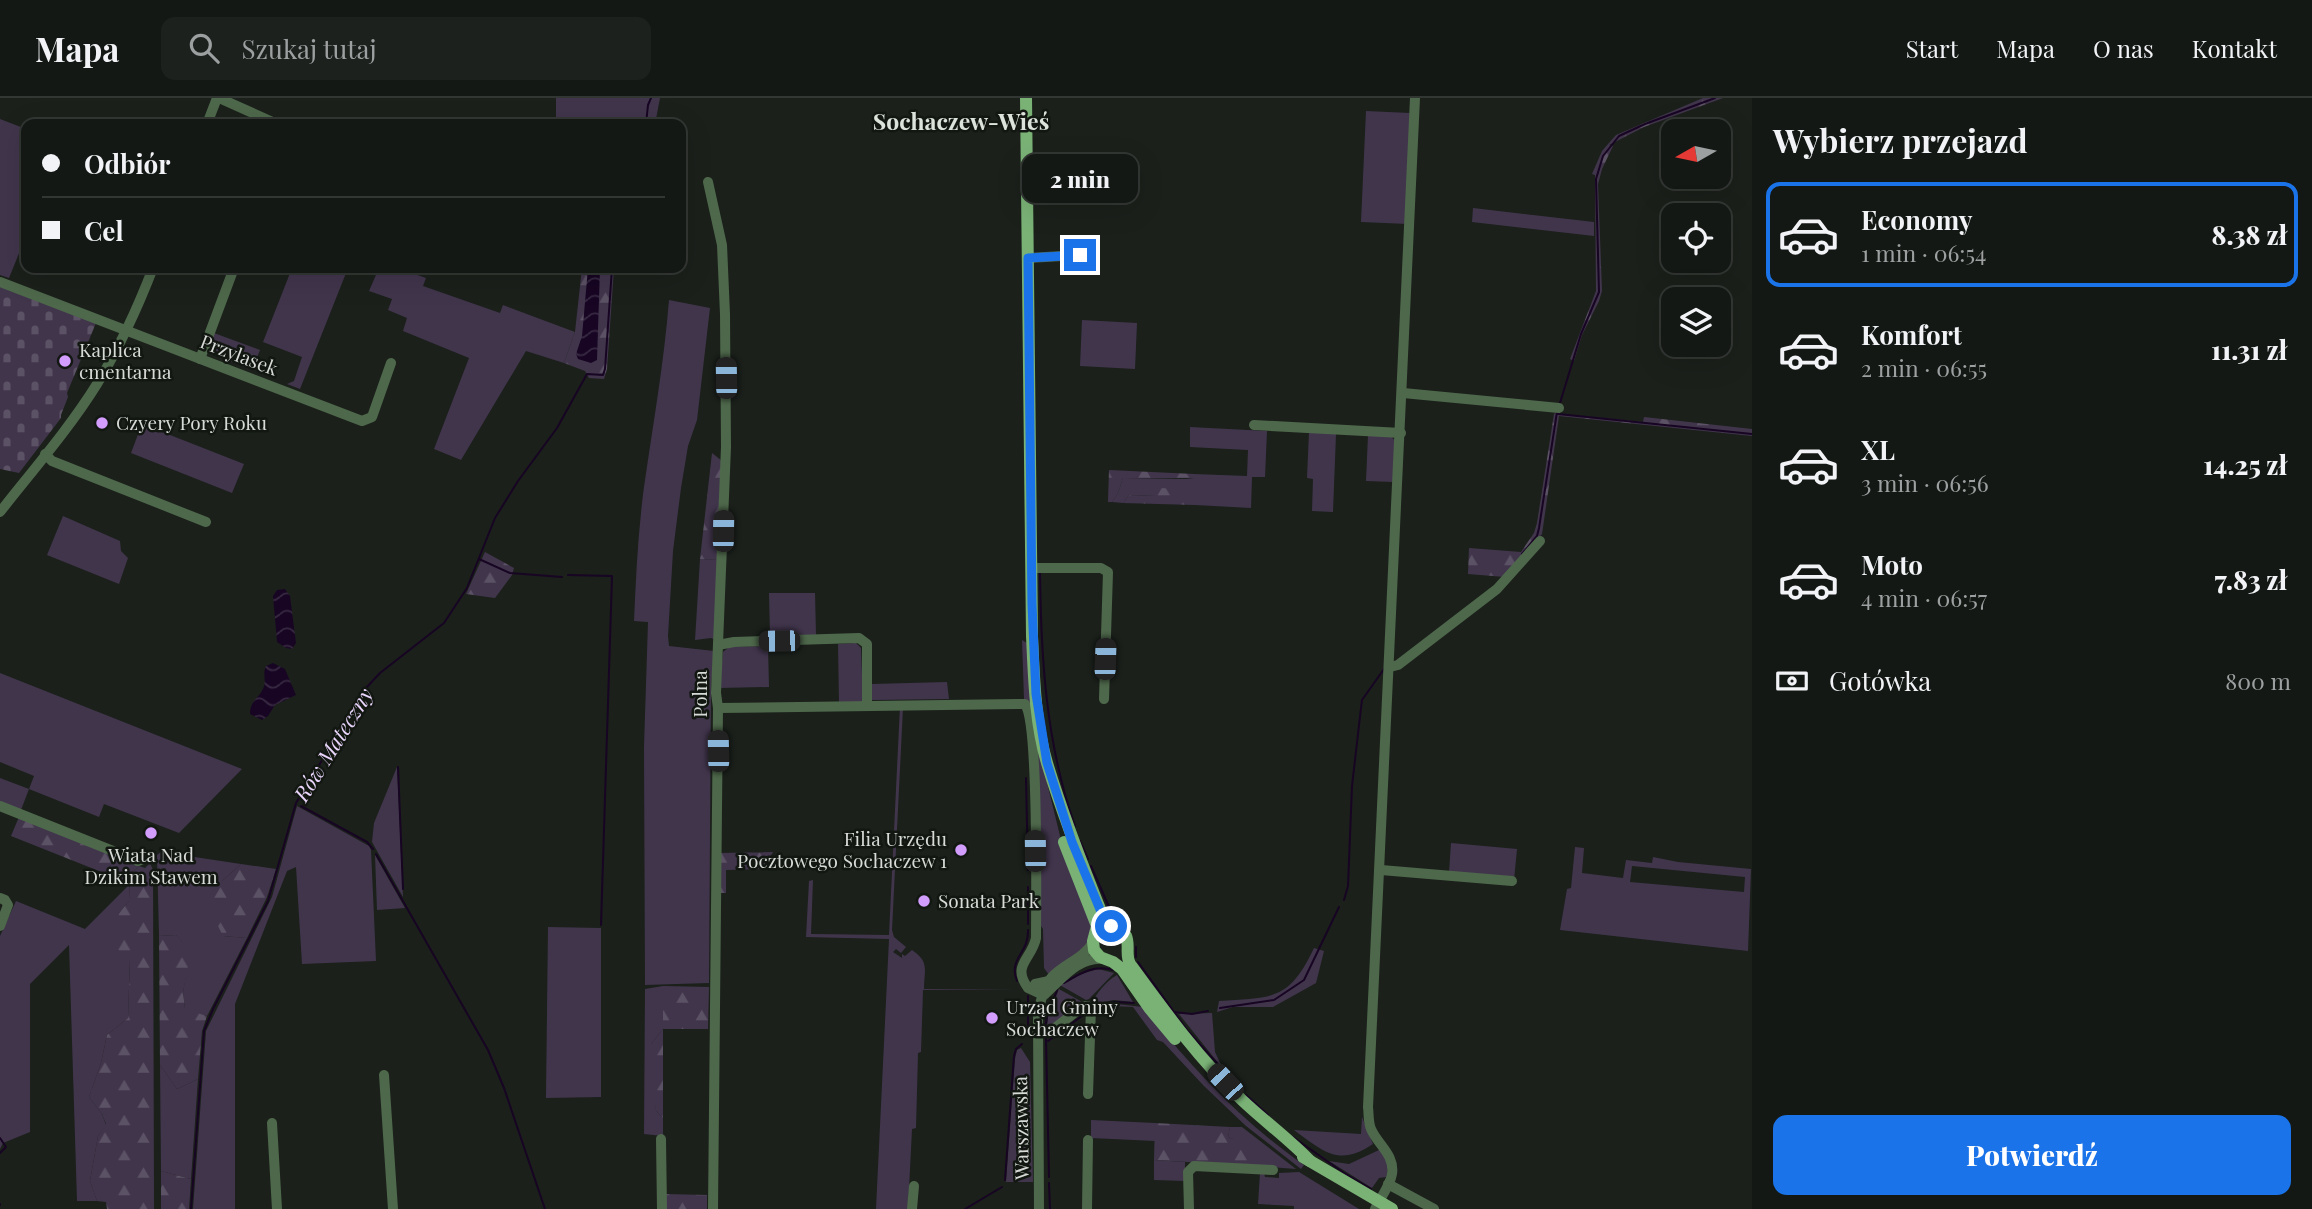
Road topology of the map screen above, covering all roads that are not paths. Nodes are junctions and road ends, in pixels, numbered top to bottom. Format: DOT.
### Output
graph roads {
  1 [pos="218,98"];
  2 [pos="1026,98"];
  3 [pos="1415,98"];
  4 [pos="209,119"];
  5 [pos="266,119"];
  6 [pos="708,181"];
  7 [pos="1080,255"];
  8 [pos="1028,258"];
  9 [pos="151,273"];
  10 [pos="232,273"];
  11 [pos="0,282"];
  12 [pos="125,331"];
  13 [pos="200,359"];
  14 [pos="391,363"];
  15 [pos="1403,393"];
  16 [pos="1559,408"];
  17 [pos="1254,425"];
  18 [pos="1401,433"];
  19 [pos="45,454"];
  20 [pos="0,512"];
  21 [pos="206,522"];
  22 [pos="1540,541"];
  23 [pos="1031,568"];
  24 [pos="718,645"];
  25 [pos="1390,667"];
  26 [pos="1104,699"];
  27 [pos="867,704"];
  28 [pos="718,708"];
  29 [pos="1047,763"];
  30 [pos="0,806"];
  31 [pos="150,857"];
  32 [pos="1381,870"];
  33 [pos="1512,881"];
  34 [pos="4,902"];
  35 [pos="0,926"];
  36 [pos="1111,926"];
  37 [pos="1095,937"];
  38 [pos="1127,948"];
  39 [pos="1107,960"];
  40 [pos="1022,976"];
  41 [pos="1049,981"];
  42 [pos="1035,984"];
  43 [pos="1043,995"];
  44 [pos="1037,1034"];
  45 [pos="384,1075"];
  46 [pos="1088,1094"];
  47 [pos="272,1124"];
  48 [pos="661,1139"];
  49 [pos="1088,1140"];
  50 [pos="1310,1161"];
  51 [pos="1273,1170"];
  52 [pos="1388,1184"];
  53 [pos="914,1185"];
  54 [pos="1376,1206"];
  55 [pos="277,1209"];
  56 [pos="393,1209"];
  57 [pos="662,1209"];
  58 [pos="713,1209"];
  59 [pos="912,1209"];
  60 [pos="1039,1209"];
  61 [pos="1087,1209"];
  62 [pos="1189,1209"];
  63 [pos="1392,1209"];
  64 [pos="1434,1209"];
  1 -- 4 [label="street"];
  1 -- 5 [label="street"];
  2 -- 8 [label="main road"];
  3 -- 15 [label="street"];
  6 -- 24 [label="street, Polna"];
  7 -- 8 [label="street"];
  8 -- 23 [label="main road"];
  9 -- 12 [label="street"];
  10 -- 13 [label="street"];
  11 -- 12 [label="street, Przylasek"];
  12 -- 13 [label="street, Przylasek"];
  12 -- 19 [label="street"];
  13 -- 14 [label="street, Przylasek"];
  15 -- 16 [label="street"];
  15 -- 18 [label="street"];
  17 -- 18 [label="street"];
  18 -- 25 [label="street"];
  19 -- 20 [label="street"];
  19 -- 21 [label="street"];
  22 -- 25 [label="street"];
  23 -- 26 [label="street"];
  23 -- 29 [label="main road"];
  24 -- 27 [label="street"];
  24 -- 28 [label="street, Polna"];
  25 -- 32 [label="street"];
  27 -- 28 [label="street"];
  27 -- 40 [label="street"];
  28 -- 58 [label="street, Polna"];
  29 -- 36 [label="main road"];
  29 -- 37 [label="main road"];
  30 -- 31 [label="street"];
  32 -- 33 [label="street"];
  32 -- 52 [label="street"];
  34 -- 35 [label="street"];
  36 -- 37 [label="main road"];
  36 -- 38 [label="main road"];
  37 -- 39 [label="main road"];
  37 -- 41 [label="street"];
  38 -- 39 [label="main road"];
  38 -- 50 [label="main road"];
  39 -- 43 [label="street"];
  39 -- 50 [label="main road"];
  40 -- 42 [label="street"];
  40 -- 43 [label="street"];
  41 -- 42 [label="street"];
  41 -- 43 [label="street, Warszawska"];
  42 -- 43 [label="street"];
  43 -- 44 [label="street, Warszawska"];
  44 -- 46 [label="street"];
  44 -- 60 [label="street, Warszawska"];
  45 -- 56 [label="street"];
  47 -- 55 [label="street"];
  48 -- 57 [label="street"];
  49 -- 61 [label="street"];
  50 -- 54 [label="main road"];
  51 -- 62 [label="street"];
  52 -- 54 [label="street"];
  52 -- 64 [label="street"];
  53 -- 59 [label="street"];
  54 -- 63 [label="main road"];
}
